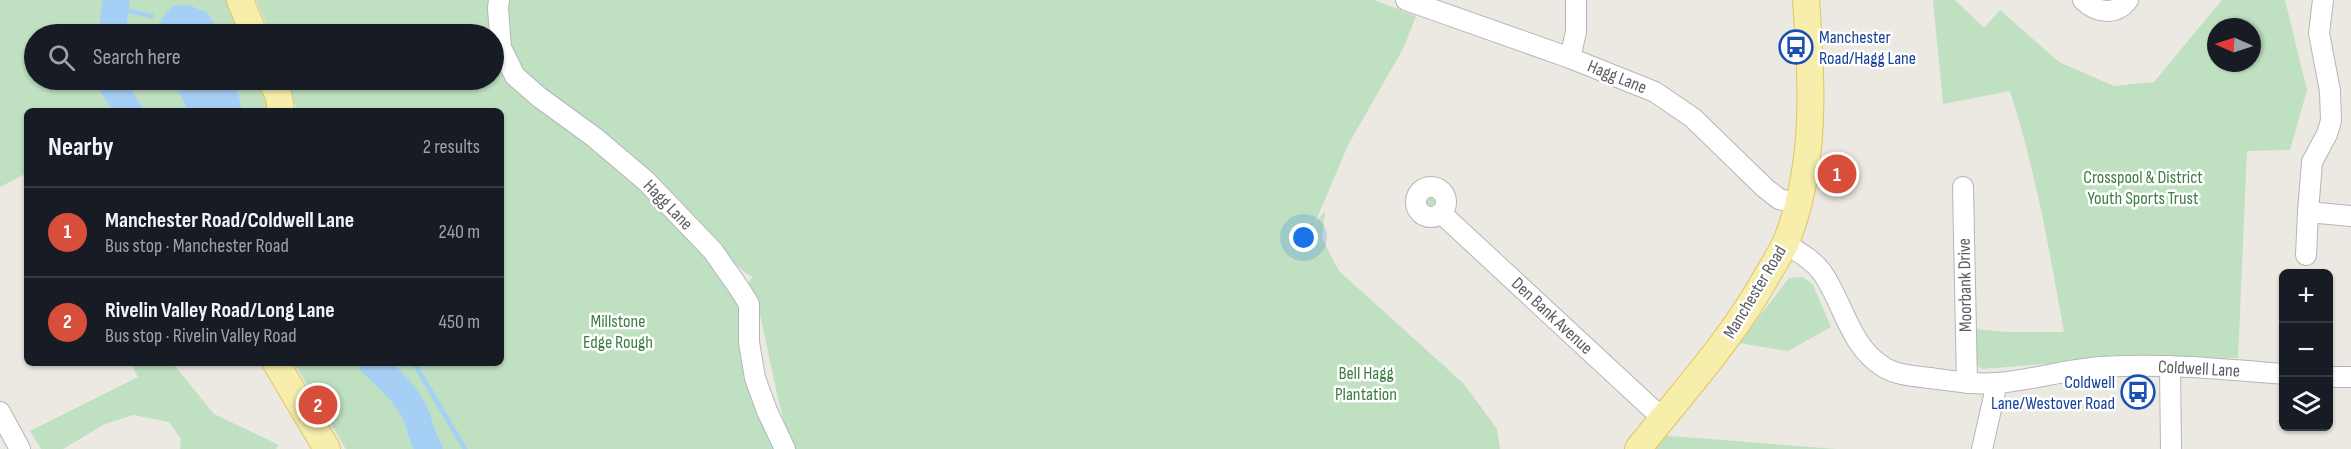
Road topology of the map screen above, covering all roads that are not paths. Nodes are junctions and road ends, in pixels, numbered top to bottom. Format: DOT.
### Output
graph roads {
  1 [pos="240,0"];
  2 [pos="499,0"];
  3 [pos="1406,0"];
  4 [pos="1576,0"];
  5 [pos="1806,0"];
  6 [pos="2083,0"];
  7 [pos="2128,0"];
  8 [pos="2323,0"];
  9 [pos="250,24"];
  10 [pos="499,24"];
  11 [pos="504,54"];
  12 [pos="1570,58"];
  13 [pos="276,90"];
  14 [pos="281,108"];
  15 [pos="1963,187"];
  16 [pos="1798,204"];
  17 [pos="2308,212"];
  18 [pos="1442,214"];
  19 [pos="2351,216"];
  20 [pos="1785,243"];
  21 [pos="2306,255"];
  22 [pos="278,366"];
  23 [pos="2170,366"];
  24 [pos="2279,374"];
  25 [pos="2333,377"];
  26 [pos="2351,377"];
  27 [pos="1967,383"];
  28 [pos="1997,383"];
  29 [pos="0,412"];
  30 [pos="1662,418"];
  31 [pos="20,449"];
  32 [pos="327,449"];
  33 [pos="785,449"];
  34 [pos="1638,449"];
  35 [pos="1982,449"];
  36 [pos="2171,449"];
  1 -- 9 [label="main road"];
  2 -- 10 [label="street, Hagg Lane"];
  3 -- 12 [label="street, Hagg Lane"];
  4 -- 12 [label="street"];
  5 -- 16 [label="main road, Manchester Road"];
  6 -- 7 [label="street"];
  8 -- 17 [label="street"];
  11 -- 33 [label="street, Hagg Lane"];
  12 -- 16 [label="street, Hagg Lane"];
  13 -- 14 [label="main road"];
  15 -- 27 [label="street, Moorbank Drive"];
  16 -- 20 [label="main road, Manchester Road"];
  17 -- 19 [label="street"];
  17 -- 21 [label="street"];
  18 -- 30 [label="street, Den Bank Avenue"];
  20 -- 27 [label="street, Coldwell Lane"];
  20 -- 30 [label="main road, Manchester Road"];
  22 -- 32 [label="main road"];
  23 -- 24 [label="street, Coldwell Lane"];
  23 -- 28 [label="street, Coldwell Lane"];
  23 -- 36 [label="street"];
  25 -- 26 [label="street"];
  27 -- 28 [label="street, Coldwell Lane"];
  28 -- 35 [label="street"];
  29 -- 31 [label="street"];
  30 -- 34 [label="main road, Manchester Road"];
}
